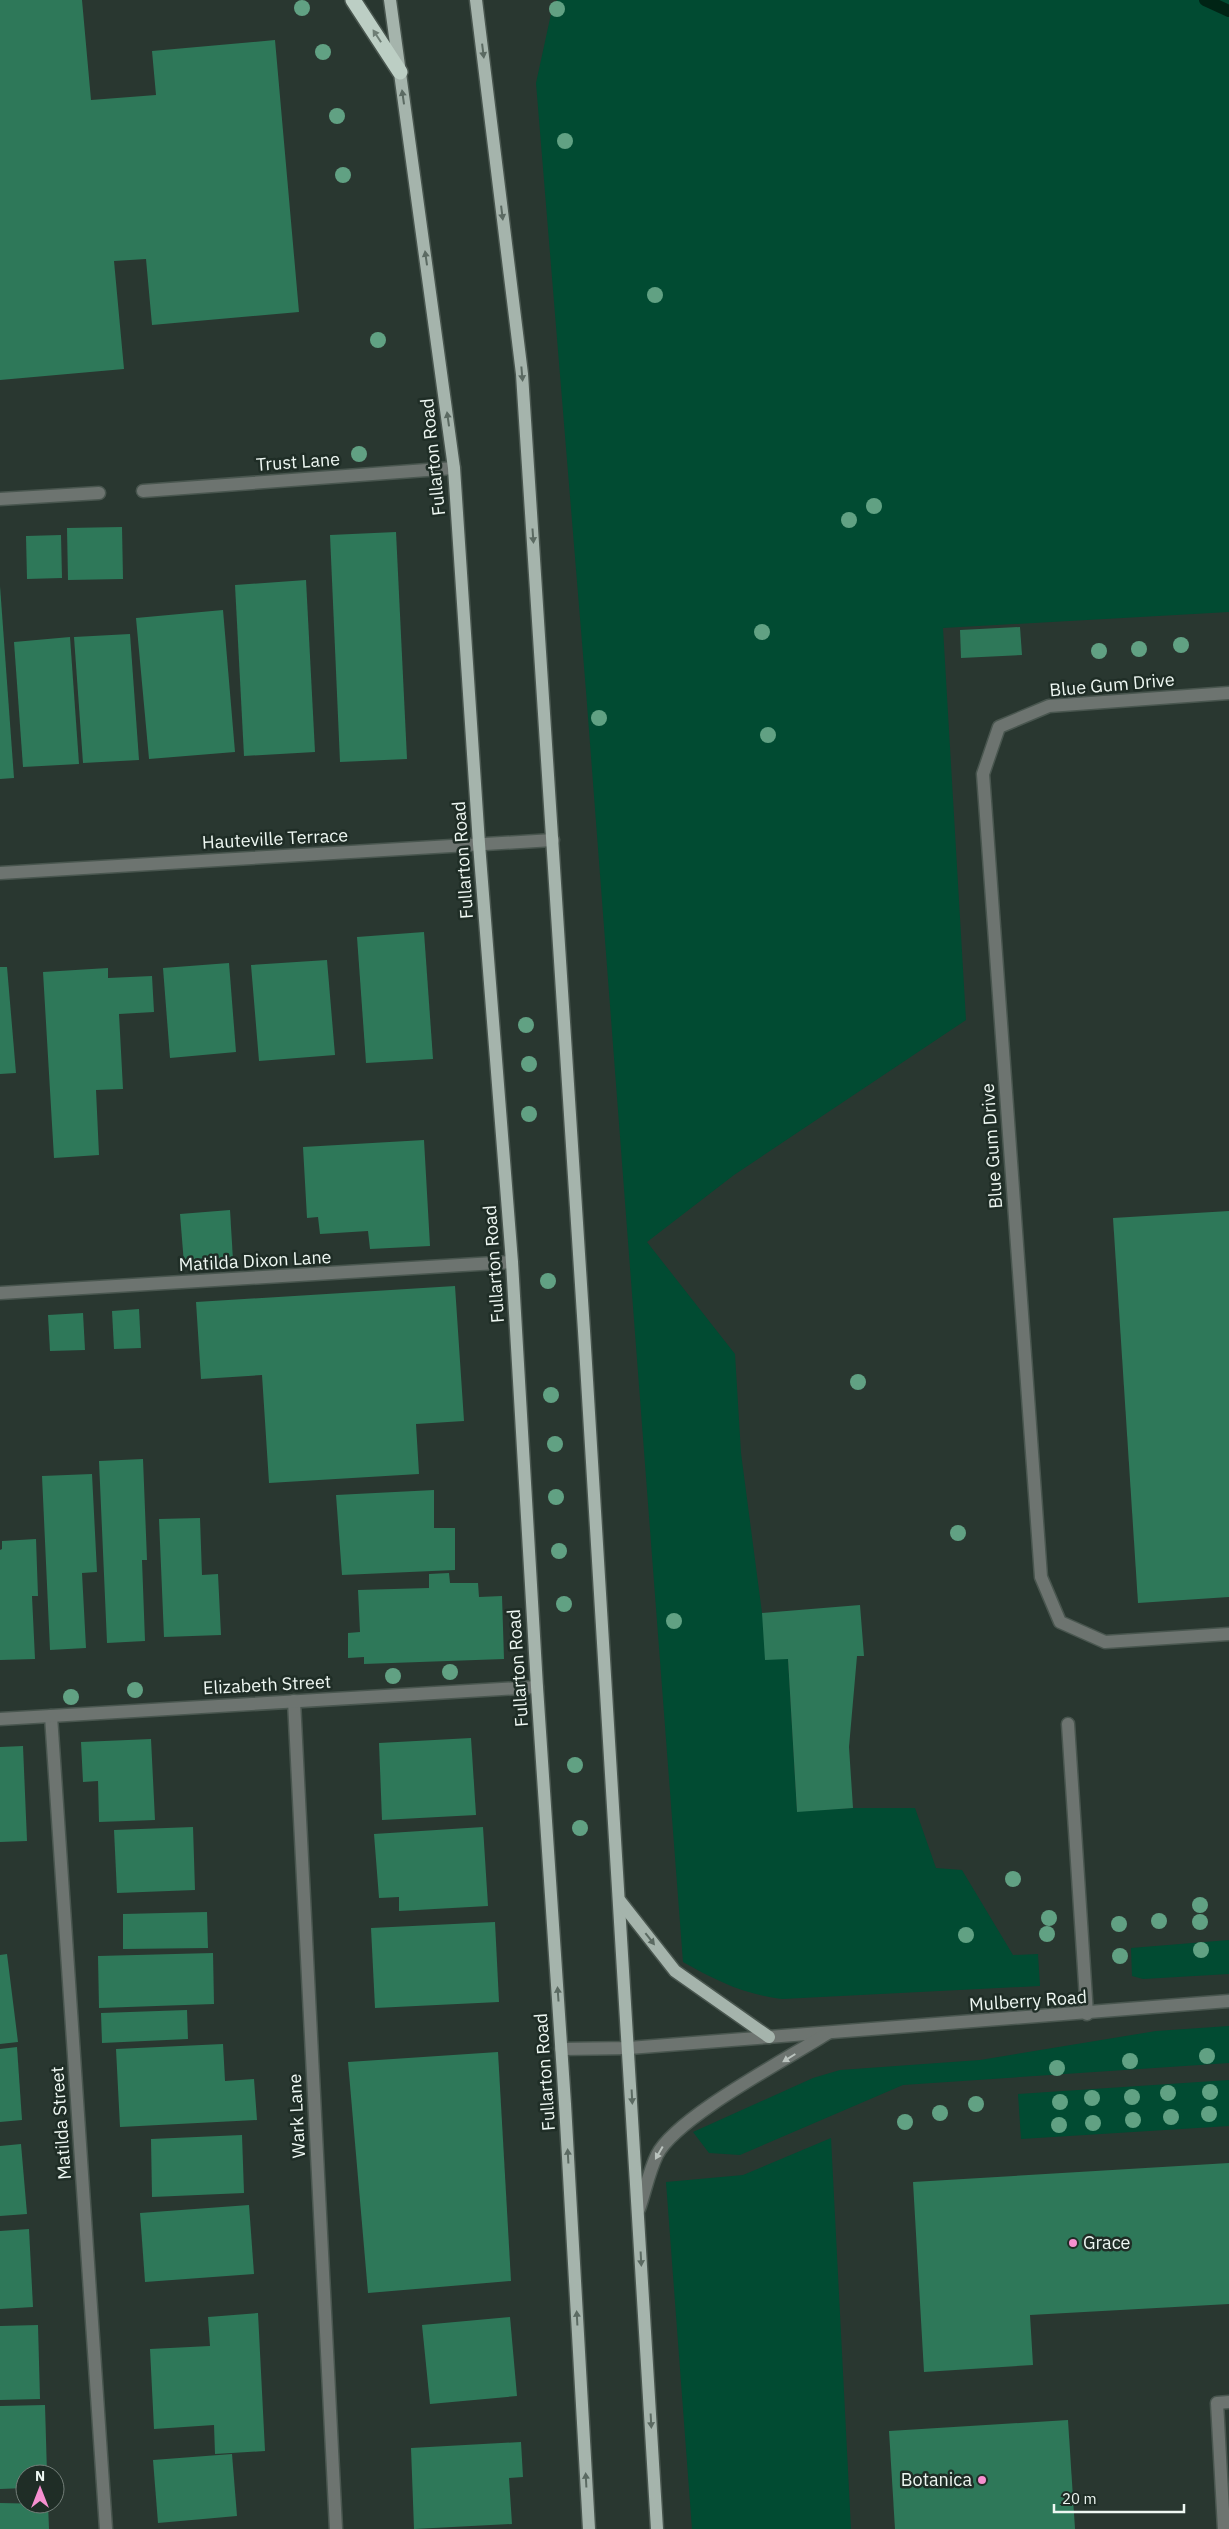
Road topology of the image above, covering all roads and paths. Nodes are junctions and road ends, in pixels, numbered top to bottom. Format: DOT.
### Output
graph roads {
  1 [pos="353,0"];
  2 [pos="390,0"];
  3 [pos="476,0"];
  4 [pos="400,72"];
  5 [pos="454,468"];
  6 [pos="144,491"];
  7 [pos="100,493"];
  8 [pos="0,499"];
  9 [pos="1229,693"];
  10 [pos="553,840"];
  11 [pos="478,844"];
  12 [pos="0,873"];
  13 [pos="512,1262"];
  14 [pos="0,1293"];
  15 [pos="1229,1634"];
  16 [pos="537,1687"];
  17 [pos="294,1701"];
  18 [pos="51,1716"];
  19 [pos="0,1719"];
  20 [pos="1068,1724"];
  21 [pos="620,1901"];
  22 [pos="1229,2002"];
  23 [pos="1087,2014"];
  24 [pos="830,2032"];
  25 [pos="769,2037"];
  26 [pos="629,2048"];
  27 [pos="561,2049"];
  28 [pos="639,2209"];
  29 [pos="1223,2403"];
  30 [pos="106,2529"];
  31 [pos="336,2529"];
  32 [pos="589,2529"];
  33 [pos="657,2529"];
  34 [pos="1224,2529"];
  4 -- 1 [label="highway, one-way"];
  2 -- 4 [label="main road, Fullarton Road"];
  3 -- 10 [label="main road, one-way"];
  5 -- 4 [label="main road, Fullarton Road, one-way"];
  5 -- 6 [label="street, Trust Lane"];
  5 -- 11 [label="main road, Fullarton Road"];
  7 -- 8 [label="street"];
  9 -- 15 [label="street, Blue Gum Drive"];
  10 -- 11 [label="street, Hauteville Terrace"];
  10 -- 21 [label="main road"];
  11 -- 12 [label="street, Hauteville Terrace"];
  11 -- 13 [label="main road, Fullarton Road"];
  13 -- 14 [label="street, Matilda Dixon Lane"];
  13 -- 16 [label="main road, Fullarton Road"];
  16 -- 17 [label="street, Elizabeth Street"];
  27 -- 16 [label="main road, Fullarton Road, one-way"];
  17 -- 18 [label="street, Elizabeth Street"];
  17 -- 31 [label="street, Wark Lane"];
  18 -- 19 [label="street, Elizabeth Street"];
  18 -- 30 [label="street, Matilda Street"];
  20 -- 23 [label="street"];
  21 -- 25 [label="main road, one-way"];
  21 -- 26 [label="main road"];
  22 -- 23 [label="street, Mulberry Road"];
  23 -- 24 [label="street, Mulberry Road"];
  24 -- 25 [label="street, Mulberry Road"];
  24 -- 28 [label="street, Mulberry Road, one-way"];
  25 -- 26 [label="street, Mulberry Road"];
  26 -- 27 [label="street, Mulberry Road"];
  26 -- 28 [label="main road, one-way"];
  32 -- 27 [label="main road, Fullarton Road, one-way"];
  28 -- 33 [label="main road, one-way"];
  29 -- 34 [label="street"];
}
